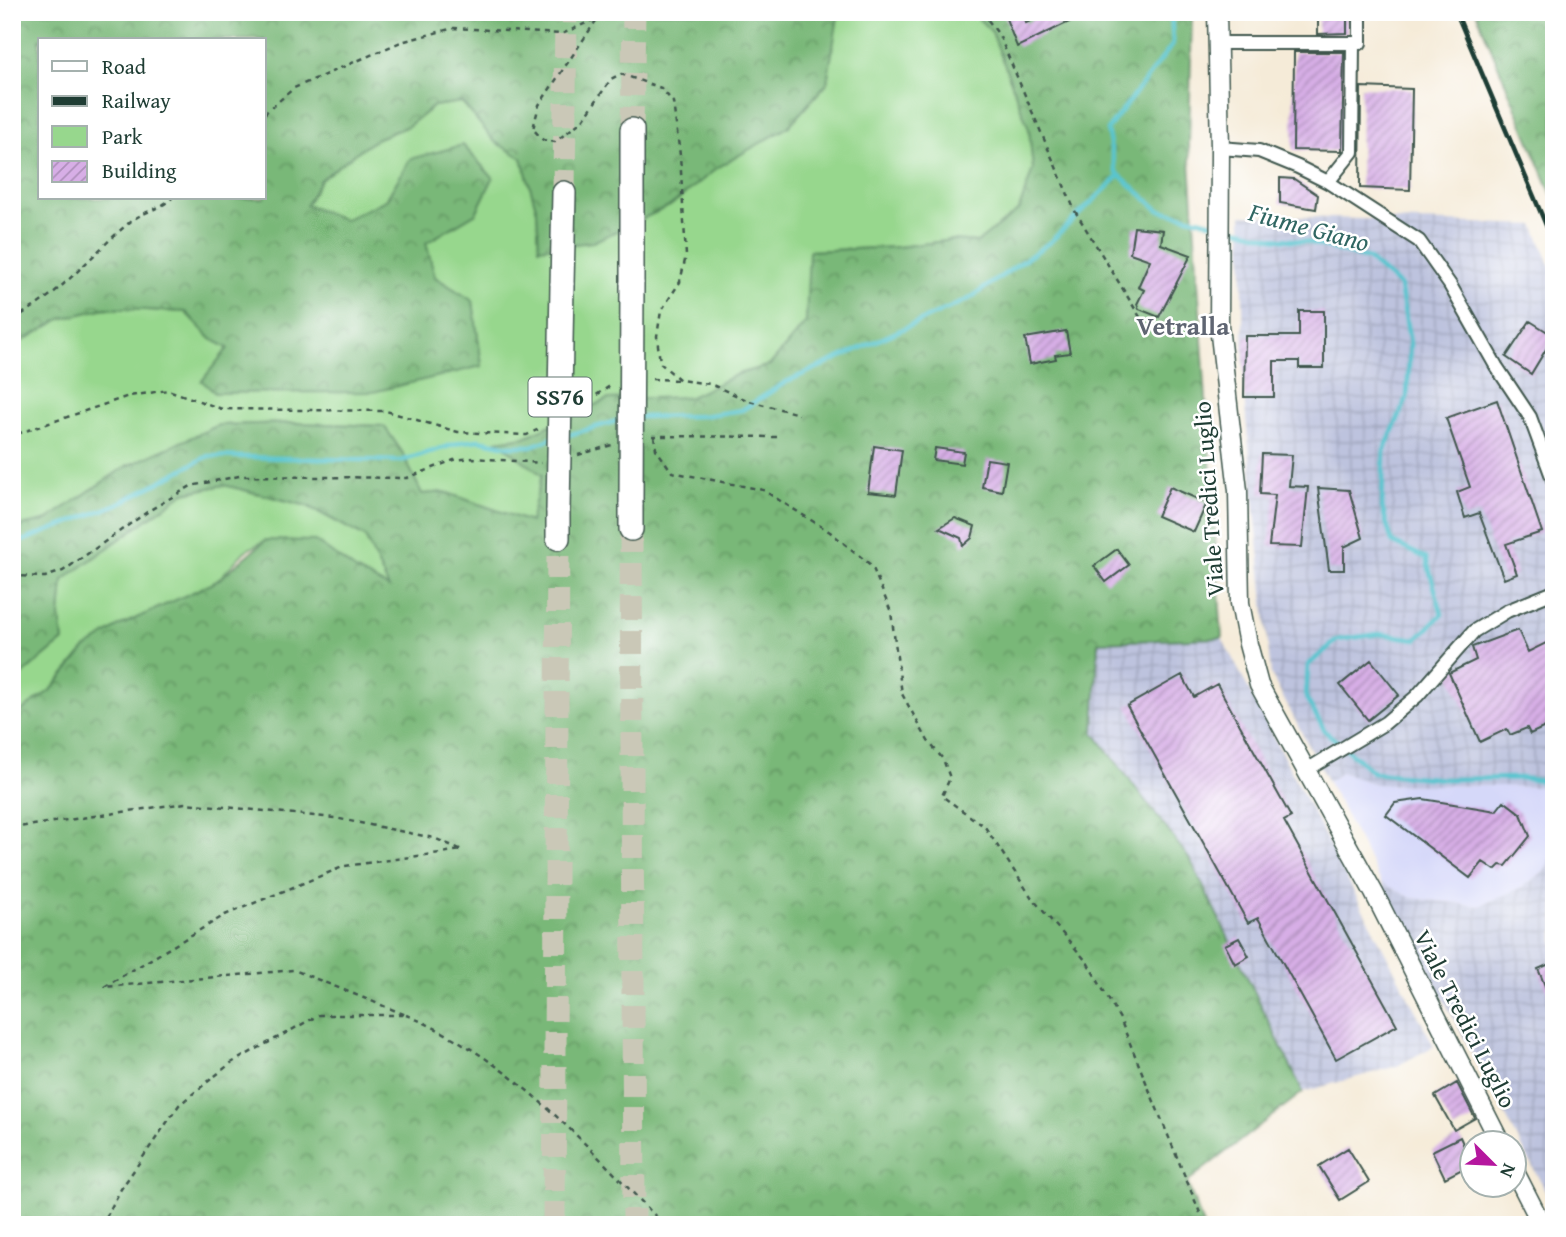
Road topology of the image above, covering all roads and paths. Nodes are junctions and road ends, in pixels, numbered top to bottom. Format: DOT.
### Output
graph roads {
  1 [pos="982,12"];
  2 [pos="1217,12"];
  3 [pos="1360,12"];
  4 [pos="595,19"];
  5 [pos="1218,43"];
  6 [pos="1353,43"];
  7 [pos="266,112"];
  8 [pos="632,130"];
  9 [pos="1220,148"];
  10 [pos="1328,182"];
  11 [pos="564,193"];
  12 [pos="170,200"];
  13 [pos="1140,317"];
  14 [pos="12,319"];
  15 [pos="622,378"];
  16 [pos="645,379"];
  17 [pos="680,380"];
  18 [pos="749,401"];
  19 [pos="570,411"];
  20 [pos="799,414"];
  21 [pos="549,423"];
  22 [pos="12,424"];
  23 [pos="654,436"];
  24 [pos="781,437"];
  25 [pos="643,438"];
  26 [pos="621,440"];
  27 [pos="575,455"];
  28 [pos="548,462"];
  29 [pos="1554,482"];
  30 [pos="631,529"];
  31 [pos="558,538"];
  32 [pos="12,576"];
  33 [pos="1554,592"];
  34 [pos="1306,771"];
  35 [pos="12,828"];
  36 [pos="406,1015"];
  37 [pos="1492,1128"];
  38 [pos="1528,1198"];
  39 [pos="102,1225"];
  40 [pos="664,1225"];
  41 [pos="1205,1225"];
  42 [pos="1542,1225"];
  1 -- 13 [label="path"];
  2 -- 5 [label="main road, Viale Tredici Luglio"];
  3 -- 6 [label="street"];
  4 -- 7 [label="path"];
  5 -- 6 [label="street"];
  5 -- 9 [label="main road, Viale Tredici Luglio"];
  6 -- 10 [label="street"];
  8 -- 30 [label="highway, bridge"];
  9 -- 10 [label="street"];
  9 -- 34 [label="main road, Viale Tredici Luglio"];
  10 -- 29 [label="street"];
  11 -- 31 [label="highway, SS76, bridge"];
  12 -- 14 [label="path"];
  15 -- 19 [label="path"];
  16 -- 17 [label="path"];
  18 -- 20 [label="path"];
  21 -- 22 [label="path"];
  23 -- 24 [label="path"];
  23 -- 25 [label="path"];
  23 -- 41 [label="path"];
  26 -- 27 [label="path"];
  28 -- 32 [label="path"];
  33 -- 34 [label="street"];
  34 -- 37 [label="main road, Viale Tredici Luglio"];
  35 -- 36 [label="path"];
  36 -- 39 [label="path"];
  36 -- 40 [label="path"];
  38 -- 42 [label="main road"];
}
